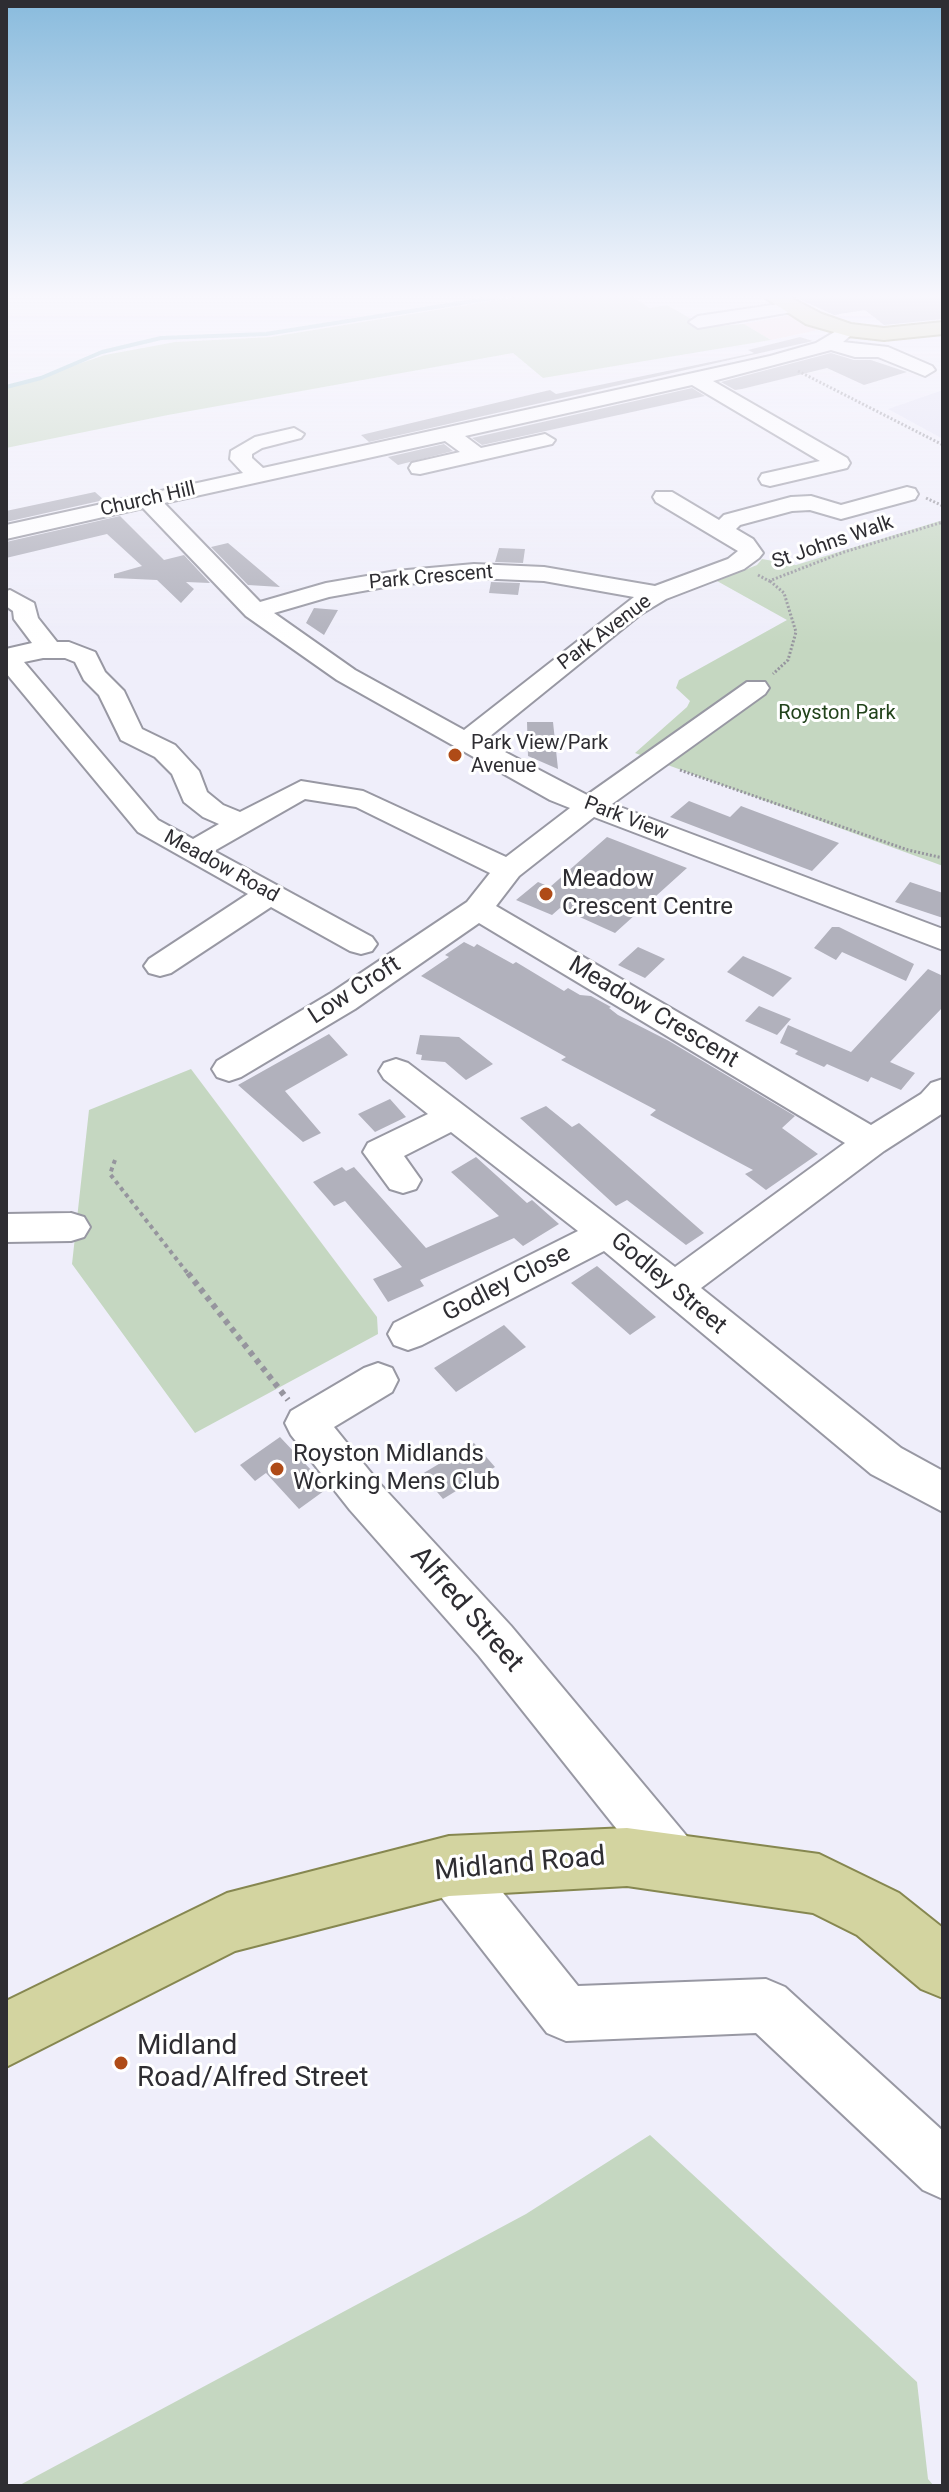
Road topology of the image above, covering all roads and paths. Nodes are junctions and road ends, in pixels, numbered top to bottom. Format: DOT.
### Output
graph roads {
  1 [pos="536,413"];
  2 [pos="754,413"];
  3 [pos="885,413"];
  4 [pos="448,433"];
  5 [pos="294,434"];
  6 [pos="545,440"];
  7 [pos="943,445"];
  8 [pos="477,455"];
  9 [pos="420,468"];
  10 [pos="258,475"];
  11 [pos="770,479"];
  12 [pos="907,494"];
  13 [pos="664,497"];
  14 [pos="149,501"];
  15 [pos="943,522"];
  16 [pos="721,530"];
  17 [pos="6,532"];
  18 [pos="736,564"];
  19 [pos="769,581"];
  20 [pos="657,594"];
  21 [pos="10,597"];
  22 [pos="255,611"];
  23 [pos="43,650"];
  24 [pos="6,658"];
  25 [pos="756,688"];
  26 [pos="466,742"];
  27 [pos="653,760"];
  28 [pos="590,806"];
  29 [pos="240,823"];
  30 [pos="192,851"];
  31 [pos="943,858"];
  32 [pos="508,870"];
  33 [pos="269,894"];
  34 [pos="478,909"];
  35 [pos="943,940"];
  36 [pos="361,944"];
  37 [pos="160,966"];
  38 [pos="229,1069"];
  39 [pos="396,1071"];
  40 [pos="943,1091"];
  41 [pos="455,1115"];
  42 [pos="871,1142"];
  43 [pos="115,1160"];
  44 [pos="403,1180"];
  45 [pos="71,1227"];
  46 [pos="6,1228"];
  47 [pos="607,1233"];
  48 [pos="672,1289"];
  49 [pos="408,1334"];
  50 [pos="378,1380"];
  51 [pos="306,1423"];
  52 [pos="943,1493"];
  53 [pos="677,1864"];
  54 [pos="449,1866"];
  55 [pos="943,1967"];
  56 [pos="6,2035"];
  57 [pos="943,2170"];
  1 -- 4 [label="street, Church Hill"];
  2 -- 11 [label="street"];
  3 -- 7 [label="path"];
  4 -- 8 [label="street"];
  4 -- 10 [label="street, Church Hill"];
  5 -- 10 [label="street"];
  6 -- 8 [label="street"];
  8 -- 9 [label="street"];
  10 -- 14 [label="street, Church Hill"];
  12 -- 16 [label="street"];
  13 -- 16 [label="street"];
  14 -- 17 [label="street, Church Hill"];
  14 -- 22 [label="street, Park View"];
  15 -- 19 [label="path, St Johns Walk"];
  16 -- 18 [label="street"];
  18 -- 19 [label="path, St Johns Walk"];
  18 -- 20 [label="street, Park Avenue"];
  19 -- 25 [label="path"];
  20 -- 22 [label="street, Park Crescent"];
  20 -- 26 [label="street, Park Avenue"];
  21 -- 23 [label="street"];
  22 -- 26 [label="street, Park View"];
  23 -- 24 [label="street"];
  23 -- 29 [label="street"];
  24 -- 30 [label="street, Meadow Road"];
  25 -- 27 [label="street"];
  26 -- 28 [label="street, Park View"];
  27 -- 28 [label="street"];
  27 -- 31 [label="path"];
  28 -- 32 [label="street"];
  28 -- 35 [label="street, Park View"];
  29 -- 30 [label="street"];
  29 -- 32 [label="street"];
  30 -- 33 [label="street, Meadow Road"];
  32 -- 34 [label="street"];
  33 -- 36 [label="street, Meadow Road"];
  33 -- 37 [label="street"];
  34 -- 38 [label="street, Low Croft"];
  34 -- 42 [label="street, Meadow Crescent"];
  39 -- 41 [label="street, Godley Street"];
  40 -- 42 [label="street"];
  41 -- 44 [label="street"];
  41 -- 47 [label="street, Godley Street"];
  42 -- 48 [label="street"];
  43 -- 51 [label="path"];
  45 -- 46 [label="street"];
  47 -- 48 [label="street, Godley Street"];
  47 -- 49 [label="street, Godley Close"];
  48 -- 52 [label="street, Godley Street"];
  50 -- 51 [label="street"];
  51 -- 53 [label="street, Alfred Street"];
  53 -- 54 [label="main road, Midland Road"];
  53 -- 55 [label="main road, Midland Road"];
  54 -- 56 [label="main road, Midland Road"];
  54 -- 57 [label="street"];
}
